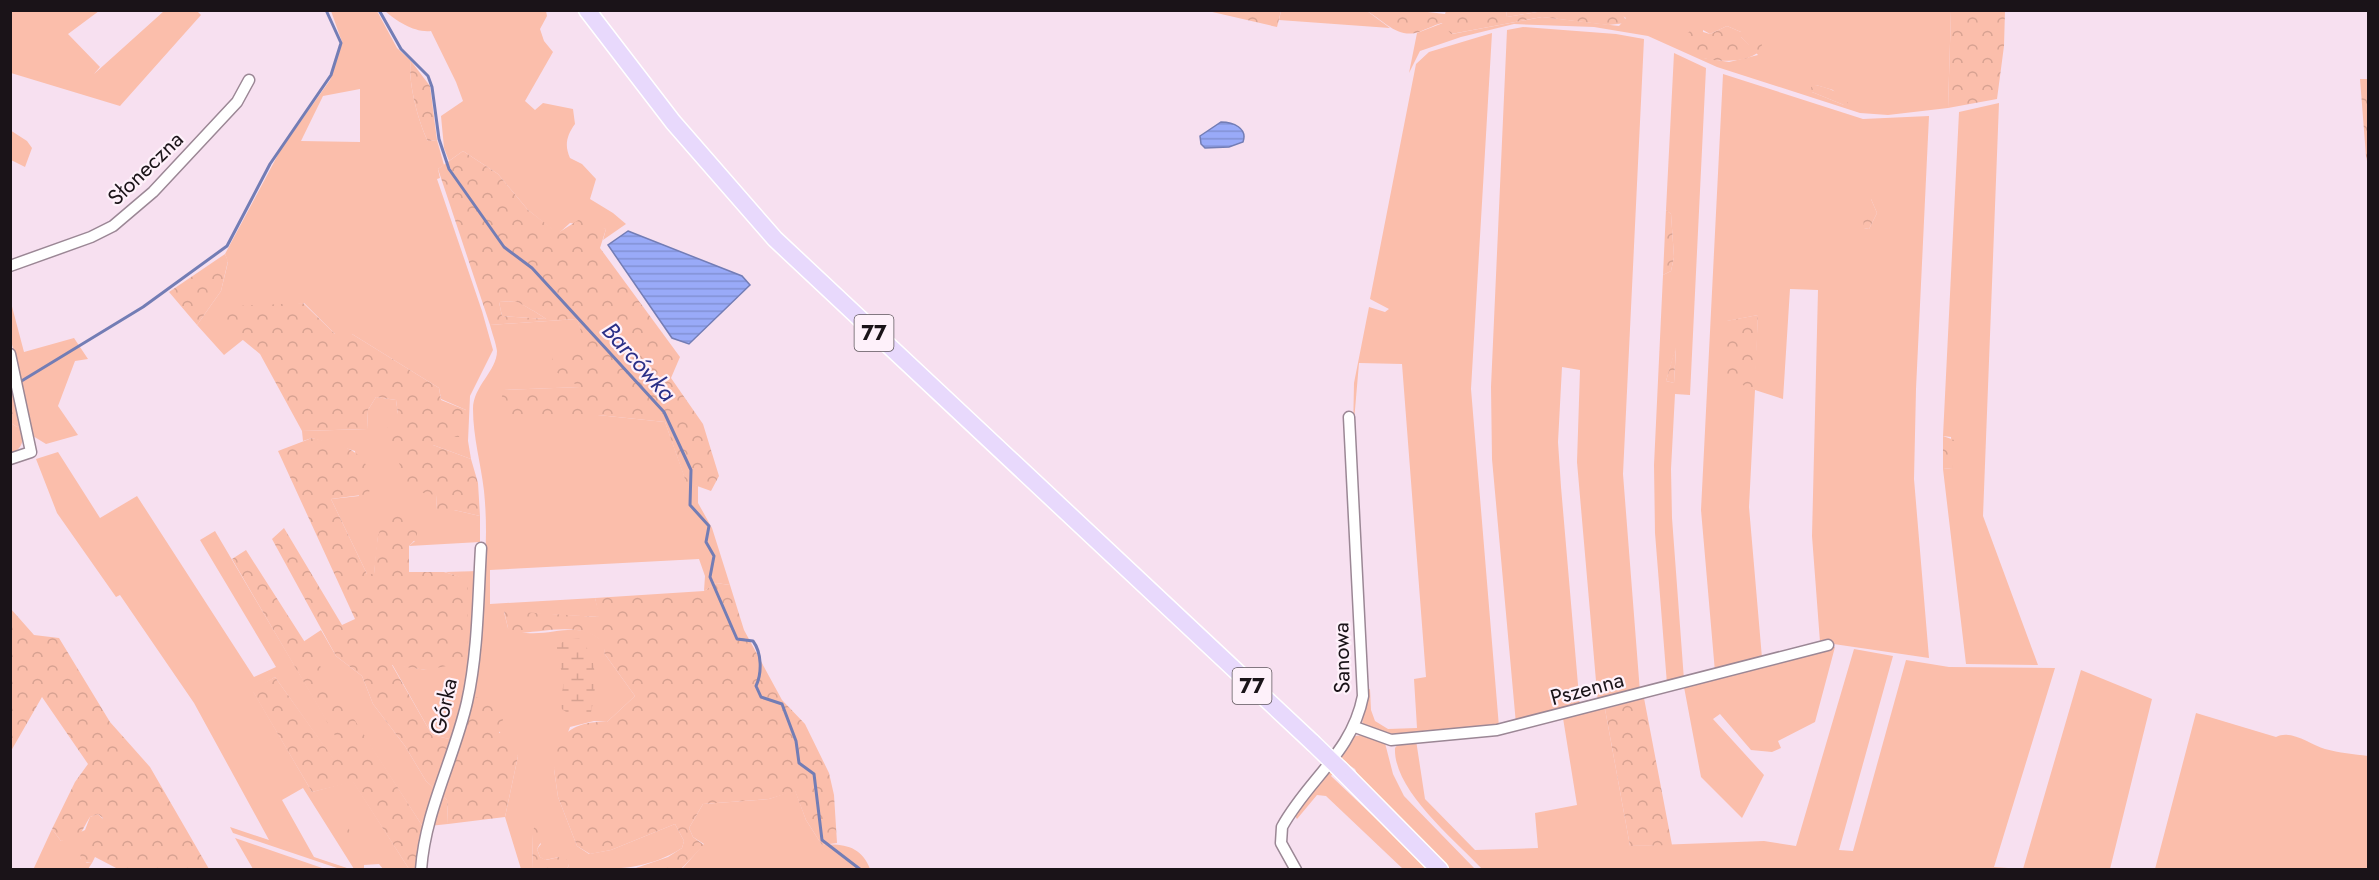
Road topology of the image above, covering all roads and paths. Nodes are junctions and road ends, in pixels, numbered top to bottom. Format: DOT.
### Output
graph roads {
  1 [pos="587,10"];
  2 [pos="249,80"];
  3 [pos="10,266"];
  4 [pos="10,354"];
  5 [pos="1349,417"];
  6 [pos="10,459"];
  7 [pos="481,548"];
  8 [pos="1828,645"];
  9 [pos="1355,727"];
  10 [pos="422,870"];
  11 [pos="1296,870"];
  12 [pos="1440,870"];
  1 -- 12 [label="main road, 77, bridge"];
  2 -- 3 [label="street, Słoneczna"];
  4 -- 6 [label="street"];
  5 -- 9 [label="street, Sanowa"];
  7 -- 10 [label="street, Górka"];
  8 -- 9 [label="street, Pszenna"];
  9 -- 11 [label="street, Sanowa"];
}
